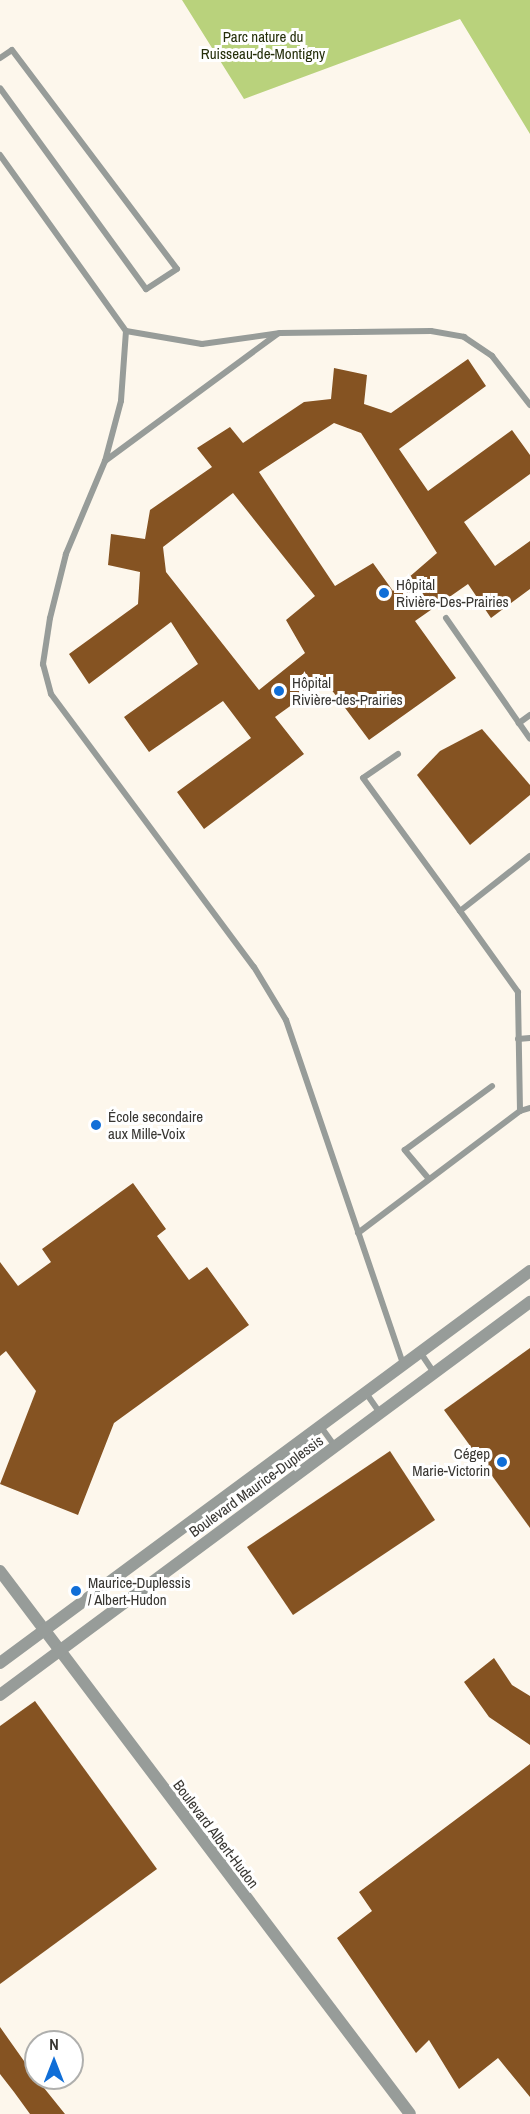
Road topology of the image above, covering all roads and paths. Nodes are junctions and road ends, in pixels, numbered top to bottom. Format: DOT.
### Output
graph roads {
  1 [pos="0,58"];
  2 [pos="0,88"];
  3 [pos="0,155"];
  4 [pos="126,331"];
  5 [pos="280,333"];
  6 [pos="530,405"];
  7 [pos="105,461"];
  8 [pos="446,618"];
  9 [pos="530,715"];
  10 [pos="519,723"];
  11 [pos="530,739"];
  12 [pos="398,754"];
  13 [pos="530,856"];
  14 [pos="460,911"];
  15 [pos="530,1038"];
  16 [pos="518,1039"];
  17 [pos="492,1086"];
  18 [pos="530,1108"];
  19 [pos="520,1111"];
  20 [pos="429,1179"];
  21 [pos="358,1233"];
  22 [pos="530,1271"];
  23 [pos="530,1302"];
  24 [pos="419,1352"];
  25 [pos="403,1364"];
  26 [pos="434,1373"];
  27 [pos="366,1393"];
  28 [pos="381,1413"];
  29 [pos="321,1427"];
  30 [pos="335,1446"];
  31 [pos="0,1571"];
  32 [pos="44,1631"];
  33 [pos="58,1651"];
  34 [pos="0,1664"];
  35 [pos="0,1695"];
  36 [pos="410,2114"];
  1 -- 2 [label="lane"];
  3 -- 4 [label="lane"];
  4 -- 5 [label="lane"];
  4 -- 7 [label="lane"];
  5 -- 6 [label="lane"];
  5 -- 7 [label="lane"];
  7 -- 21 [label="lane"];
  8 -- 10 [label="lane"];
  9 -- 10 [label="lane"];
  10 -- 11 [label="lane"];
  12 -- 14 [label="lane"];
  13 -- 14 [label="lane"];
  14 -- 16 [label="lane"];
  15 -- 16 [label="lane"];
  16 -- 19 [label="lane"];
  17 -- 20 [label="lane"];
  18 -- 19 [label="lane"];
  19 -- 20 [label="lane"];
  20 -- 21 [label="lane"];
  21 -- 25 [label="lane"];
  22 -- 24 [label="street, Boulevard Maurice-Duplessis"];
  23 -- 26 [label="street, Boulevard Maurice-Duplessis"];
  24 -- 25 [label="street, Boulevard Maurice-Duplessis"];
  24 -- 26 [label="lane"];
  25 -- 27 [label="street, Boulevard Maurice-Duplessis"];
  26 -- 28 [label="street, Boulevard Maurice-Duplessis"];
  27 -- 28 [label="lane"];
  27 -- 29 [label="street, Boulevard Maurice-Duplessis"];
  28 -- 30 [label="street, Boulevard Maurice-Duplessis"];
  29 -- 30 [label="lane"];
  29 -- 32 [label="street, Boulevard Maurice-Duplessis"];
  30 -- 33 [label="street, Boulevard Maurice-Duplessis"];
  31 -- 32 [label="street, Boulevard Albert-Hudon"];
  32 -- 33 [label="street, Boulevard Albert-Hudon"];
  32 -- 34 [label="street, Boulevard Maurice-Duplessis"];
  33 -- 35 [label="street, Boulevard Maurice-Duplessis"];
  33 -- 36 [label="street, Boulevard Albert-Hudon"];
}
